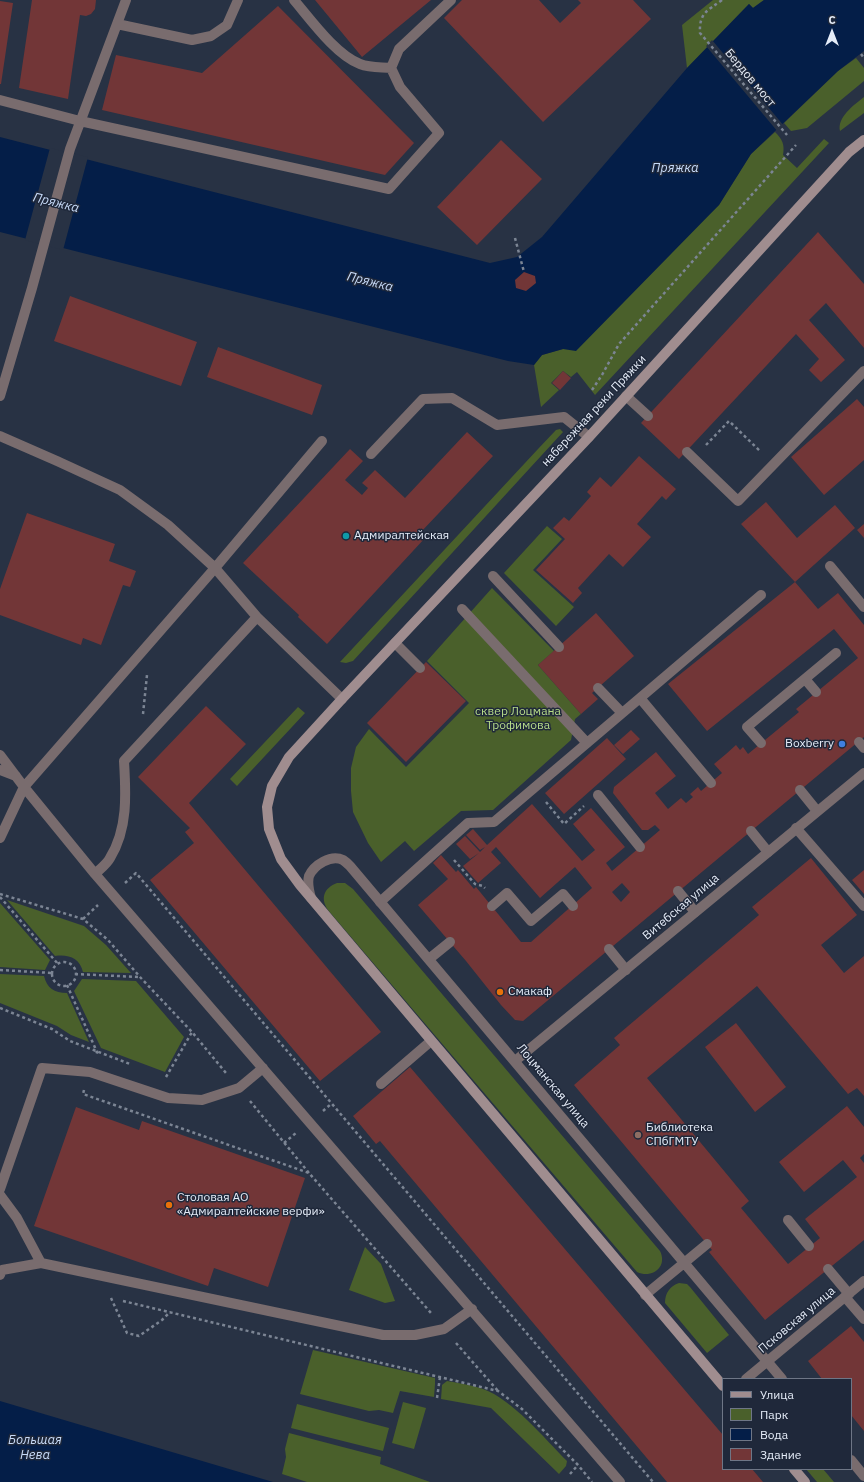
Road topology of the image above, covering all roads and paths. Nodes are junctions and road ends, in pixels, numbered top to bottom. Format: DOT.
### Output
graph roads {
  1 [pos="126,0"];
  2 [pos="238,0"];
  3 [pos="294,0"];
  4 [pos="451,0"];
  5 [pos="722,0"];
  6 [pos="117,24"];
  7 [pos="861,54"];
  8 [pos="864,58"];
  9 [pos="391,68"];
  10 [pos="0,100"];
  11 [pos="80,121"];
  12 [pos="787,135"];
  13 [pos="864,140"];
  14 [pos="796,145"];
  15 [pos="515,238"];
  16 [pos="524,272"];
  17 [pos="864,372"];
  18 [pos="592,390"];
  19 [pos="0,396"];
  20 [pos="626,396"];
  21 [pos="648,416"];
  22 [pos="0,436"];
  23 [pos="589,436"];
  24 [pos="322,441"];
  25 [pos="371,454"];
  26 [pos="690,455"];
  27 [pos="773,464"];
  28 [pos="830,566"];
  29 [pos="215,568"];
  30 [pos="493,576"];
  31 [pos="761,595"];
  32 [pos="864,607"];
  33 [pos="462,609"];
  34 [pos="257,617"];
  35 [pos="395,643"];
  36 [pos="559,647"];
  37 [pos="836,652"];
  38 [pos="420,668"];
  39 [pos="147,673"];
  40 [pos="804,679"];
  41 [pos="598,688"];
  42 [pos="816,692"];
  43 [pos="640,698"];
  44 [pos="342,699"];
  45 [pos="622,713"];
  46 [pos="587,743"];
  47 [pos="761,743"];
  48 [pos="139,744"];
  49 [pos="0,755"];
  50 [pos="0,770"];
  51 [pos="864,773"];
  52 [pos="16,776"];
  53 [pos="710,783"];
  54 [pos="24,786"];
  55 [pos="534,788"];
  56 [pos="800,790"];
  57 [pos="598,795"];
  58 [pos="817,812"];
  59 [pos="796,828"];
  60 [pos="751,831"];
  61 [pos="0,838"];
  62 [pos="442,847"];
  63 [pos="640,847"];
  64 [pos="768,852"];
  65 [pos="136,873"];
  66 [pos="95,874"];
  67 [pos="678,891"];
  68 [pos="0,894"];
  69 [pos="0,897"];
  70 [pos="311,898"];
  71 [pos="380,902"];
  72 [pos="495,904"];
  73 [pos="573,906"];
  74 [pos="864,906"];
  75 [pos="695,912"];
  76 [pos="450,942"];
  77 [pos="609,949"];
  78 [pos="429,959"];
  79 [pos="58,964"];
  80 [pos="0,970"];
  81 [pos="626,970"];
  82 [pos="52,973"];
  83 [pos="75,974"];
  84 [pos="140,977"];
  85 [pos="67,985"];
  86 [pos="0,1008"];
  87 [pos="431,1041"];
  88 [pos="97,1052"];
  89 [pos="515,1061"];
  90 [pos="132,1065"];
  91 [pos="262,1068"];
  92 [pos="90,1072"];
  93 [pos="160,1075"];
  94 [pos="381,1084"];
  95 [pos="0,1189"];
  96 [pos="0,1195"];
  97 [pos="788,1220"];
  98 [pos="707,1244"];
  99 [pos="809,1246"];
  100 [pos="41,1263"];
  101 [pos="684,1263"];
  102 [pos="828,1269"];
  103 [pos="0,1275"];
  104 [pos="864,1281"];
  105 [pos="645,1295"];
  106 [pos="847,1295"];
  107 [pos="105,1297"];
  108 [pos="111,1298"];
  109 [pos="472,1309"];
  110 [pos="170,1312"];
  111 [pos="864,1319"];
  112 [pos="444,1329"];
  113 [pos="767,1361"];
  114 [pos="440,1377"];
  115 [pos="747,1378"];
  116 [pos="781,1378"];
  117 [pos="722,1385"];
  118 [pos="498,1390"];
  119 [pos="437,1398"];
  120 [pos="852,1461"];
  121 [pos="578,1465"];
  122 [pos="795,1470"];
  123 [pos="570,1474"];
  124 [pos="864,1476"];
  125 [pos="592,1482"];
  126 [pos="620,1482"];
  127 [pos="654,1482"];
  128 [pos="805,1482"];
  1 -- 6 [label="street"];
  2 -- 6 [label="street"];
  3 -- 9 [label="street"];
  4 -- 9 [label="street"];
  5 -- 12 [label="path, Бердов мост"];
  6 -- 11 [label="street"];
  7 -- 8 [label="path"];
  9 -- 11 [label="street"];
  10 -- 11 [label="street"];
  11 -- 19 [label="street"];
  13 -- 20 [label="main road, набережная реки Пряжки"];
  14 -- 18 [label="path"];
  15 -- 16 [label="path"];
  17 -- 27 [label="street"];
  20 -- 21 [label="street"];
  20 -- 23 [label="main road, набережная реки Пряжки"];
  22 -- 29 [label="street"];
  23 -- 25 [label="street"];
  23 -- 35 [label="main road, набережная реки Пряжки"];
  24 -- 29 [label="street"];
  26 -- 27 [label="path"];
  26 -- 27 [label="street"];
  28 -- 32 [label="street"];
  29 -- 34 [label="street"];
  29 -- 54 [label="street"];
  30 -- 36 [label="street"];
  31 -- 43 [label="street"];
  33 -- 46 [label="street"];
  34 -- 44 [label="street"];
  34 -- 48 [label="street"];
  35 -- 38 [label="street"];
  35 -- 44 [label="main road, набережная реки Пряжки"];
  37 -- 40 [label="street"];
  39 -- 48 [label="path"];
  40 -- 42 [label="street"];
  40 -- 47 [label="street"];
  41 -- 45 [label="street"];
  43 -- 45 [label="street"];
  43 -- 53 [label="street"];
  44 -- 70 [label="main road"];
  45 -- 46 [label="street"];
  46 -- 55 [label="street"];
  48 -- 66 [label="street"];
  49 -- 52 [label="street"];
  50 -- 52 [label="street"];
  51 -- 58 [label="street, Витебская улица"];
  52 -- 54 [label="street"];
  54 -- 61 [label="street"];
  54 -- 66 [label="street"];
  55 -- 57 [label="path"];
  55 -- 62 [label="street"];
  56 -- 58 [label="street"];
  57 -- 63 [label="street"];
  58 -- 59 [label="street, Витебская улица"];
  59 -- 64 [label="street, Витебская улица"];
  59 -- 74 [label="street"];
  60 -- 64 [label="street"];
  62 -- 71 [label="street"];
  62 -- 72 [label="path"];
  64 -- 75 [label="street, Витебская улица"];
  65 -- 127 [label="path"];
  66 -- 91 [label="street"];
  67 -- 75 [label="street"];
  68 -- 84 [label="path"];
  69 -- 79 [label="path"];
  70 -- 71 [label="street, Лоцманская улица"];
  70 -- 87 [label="main road"];
  71 -- 78 [label="street, Лоцманская улица"];
  72 -- 73 [label="street"];
  75 -- 81 [label="street, Витебская улица"];
  76 -- 78 [label="street"];
  77 -- 81 [label="street"];
  78 -- 89 [label="street, Лоцманская улица"];
  79 -- 82 [label="path"];
  79 -- 83 [label="path"];
  80 -- 82 [label="path"];
  81 -- 89 [label="street, Витебская улица"];
  82 -- 85 [label="path"];
  83 -- 84 [label="path"];
  83 -- 85 [label="path"];
  84 -- 93 [label="path"];
  85 -- 88 [label="path"];
  86 -- 88 [label="path"];
  87 -- 94 [label="street"];
  87 -- 105 [label="main road"];
  88 -- 90 [label="path"];
  88 -- 92 [label="path"];
  89 -- 101 [label="street, Лоцманская улица"];
  91 -- 92 [label="street"];
  91 -- 109 [label="street"];
  92 -- 95 [label="street"];
  92 -- 112 [label="path"];
  96 -- 100 [label="street"];
  97 -- 99 [label="street"];
  98 -- 101 [label="street"];
  100 -- 103 [label="street"];
  100 -- 112 [label="street"];
  101 -- 105 [label="street"];
  101 -- 113 [label="street, Лоцманская улица"];
  102 -- 106 [label="street"];
  104 -- 106 [label="street, Псковская улица"];
  105 -- 117 [label="main road"];
  106 -- 111 [label="street"];
  106 -- 113 [label="street, Псковская улица"];
  107 -- 108 [label="path"];
  108 -- 110 [label="path"];
  108 -- 110 [label="path"];
  109 -- 112 [label="street"];
  109 -- 126 [label="street"];
  110 -- 114 [label="path"];
  112 -- 118 [label="path"];
  113 -- 115 [label="street, Псковская улица"];
  113 -- 116 [label="street, Лоцманская улица"];
  114 -- 118 [label="path"];
  114 -- 119 [label="path"];
  118 -- 121 [label="path"];
  120 -- 124 [label="street"];
  121 -- 123 [label="path"];
  121 -- 125 [label="path"];
  122 -- 128 [label="main road"];
}
